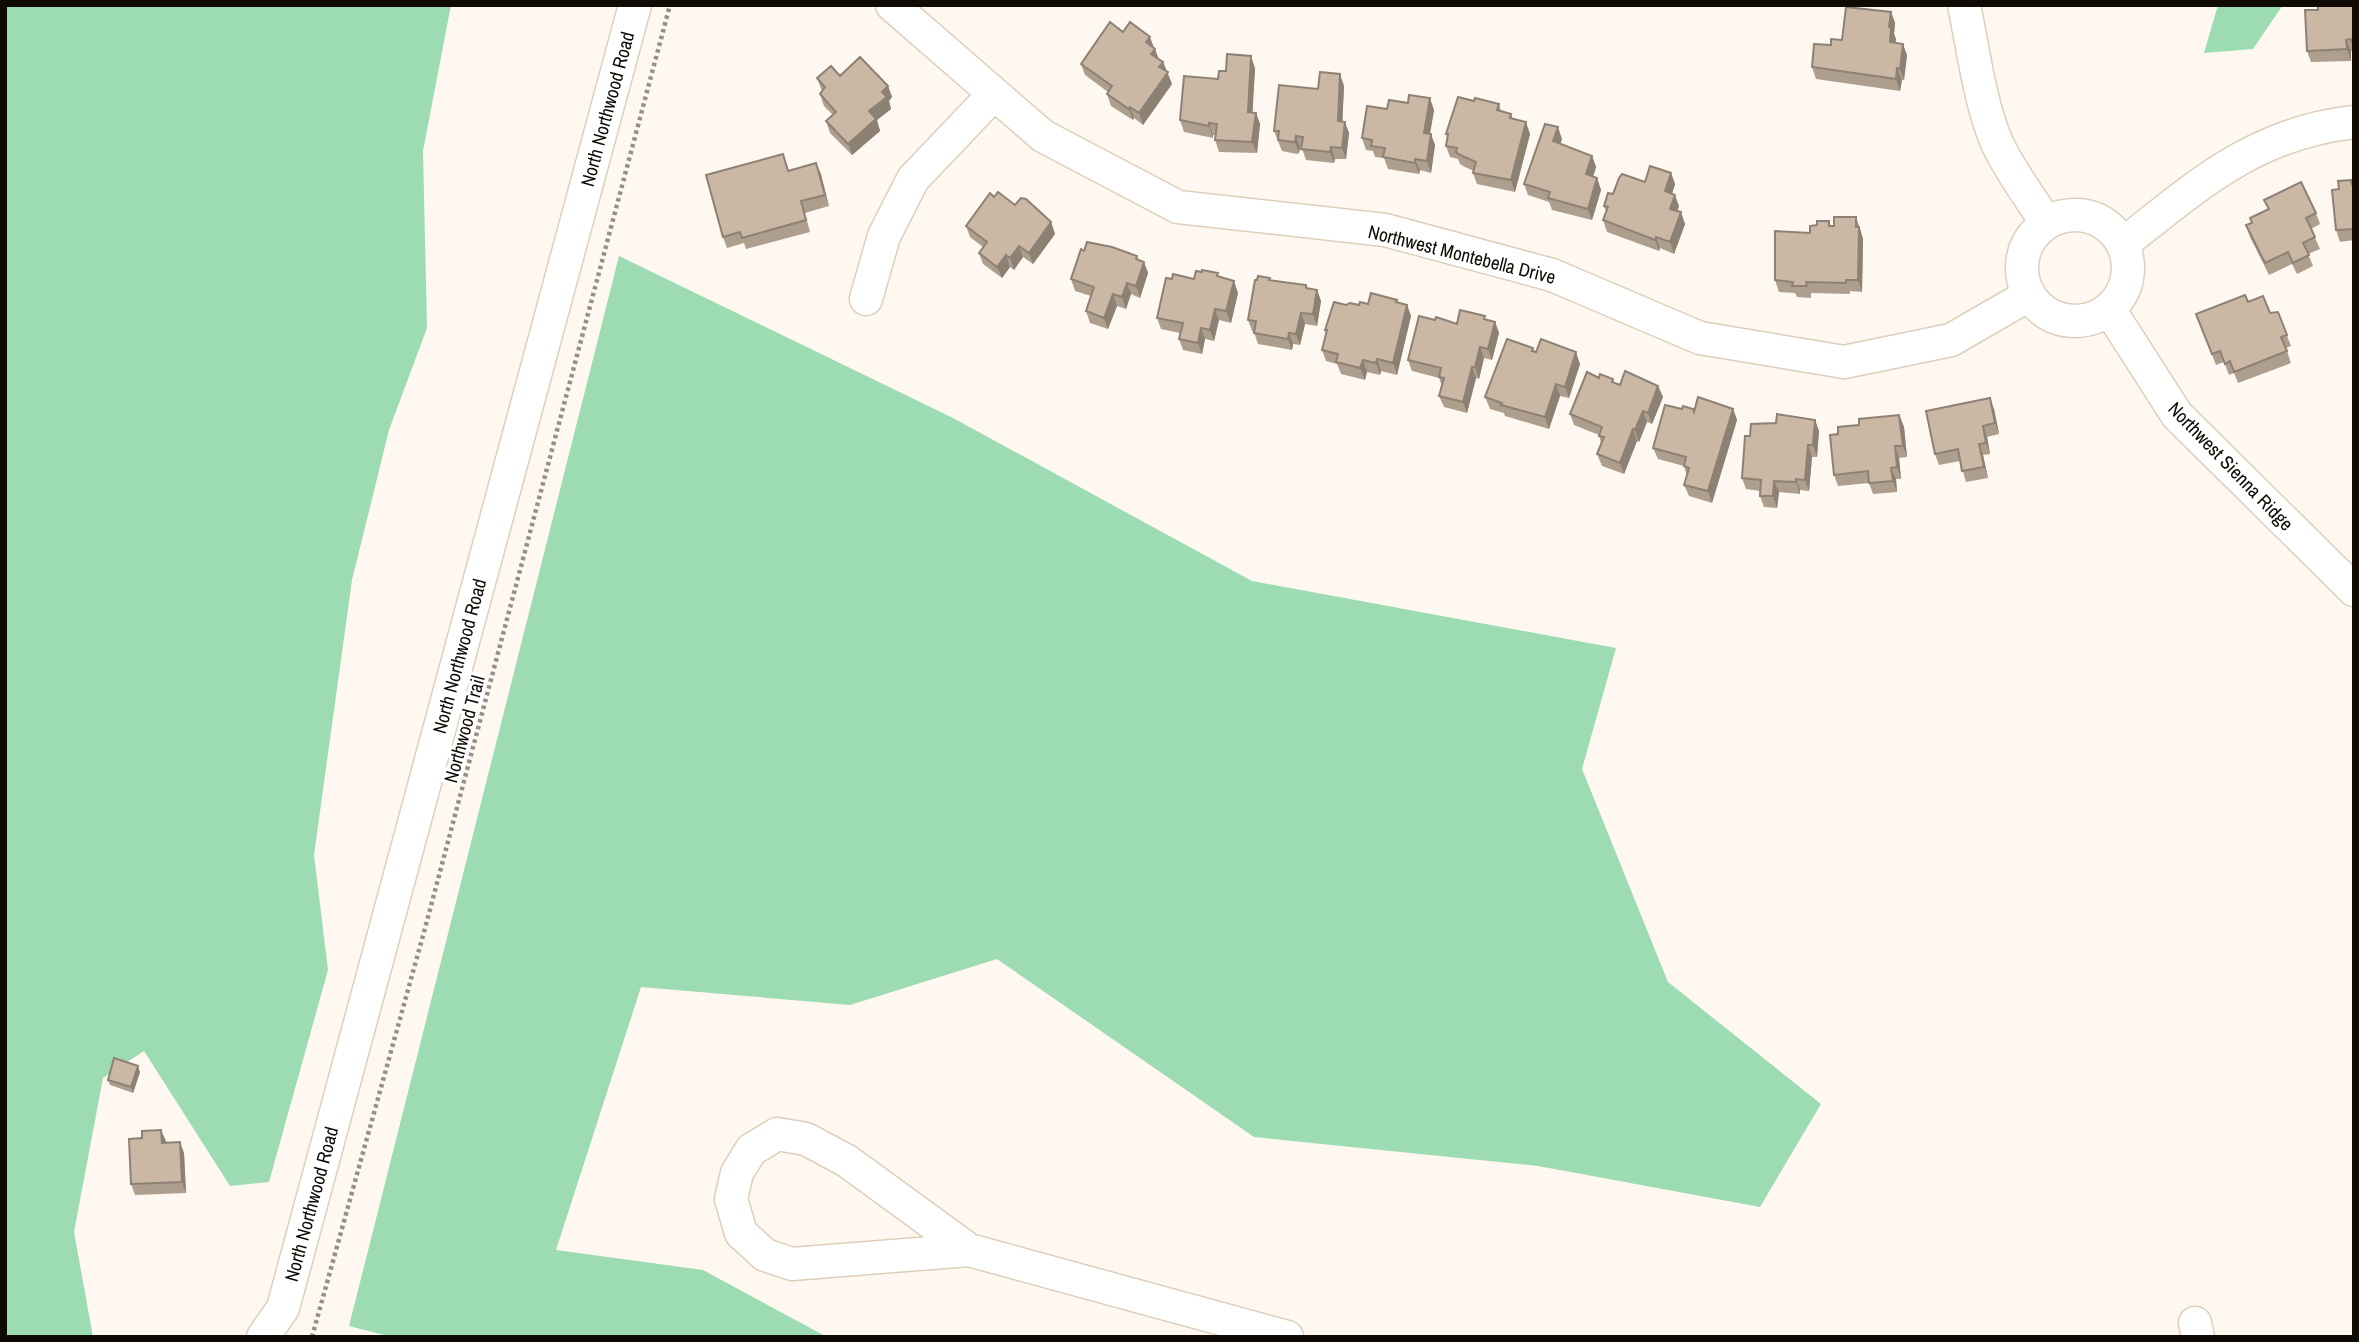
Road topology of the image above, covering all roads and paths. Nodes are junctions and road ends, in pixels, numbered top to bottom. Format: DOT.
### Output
graph roads {
  1 [pos="635,5"];
  2 [pos="670,5"];
  3 [pos="892,5"];
  4 [pos="1964,5"];
  5 [pos="994,94"];
  6 [pos="2354,122"];
  7 [pos="2046,222"];
  8 [pos="2123,244"];
  9 [pos="2029,295"];
  10 [pos="866,299"];
  11 [pos="2109,309"];
  12 [pos="2350,578"];
  13 [pos="969,1250"];
  14 [pos="284,1322"];
  15 [pos="263,1337"];
  16 [pos="312,1337"];
  17 [pos="1287,1337"];
  1 -- 14 [label="street, North Northwood Road"];
  2 -- 16 [label="path, Northwood Trail"];
  3 -- 5 [label="street, Northwest Montebella Drive"];
  4 -- 7 [label="street"];
  5 -- 9 [label="street, Northwest Montebella Drive"];
  5 -- 10 [label="street"];
  6 -- 8 [label="street"];
  7 -- 8 [label="street"];
  7 -- 9 [label="street"];
  8 -- 11 [label="street"];
  9 -- 11 [label="street"];
  11 -- 12 [label="street, Northwest Sienna Ridge"];
  13 -- 13 [label="street"];
  13 -- 17 [label="street"];
  14 -- 15 [label="street, North Northwood Road"];
}
